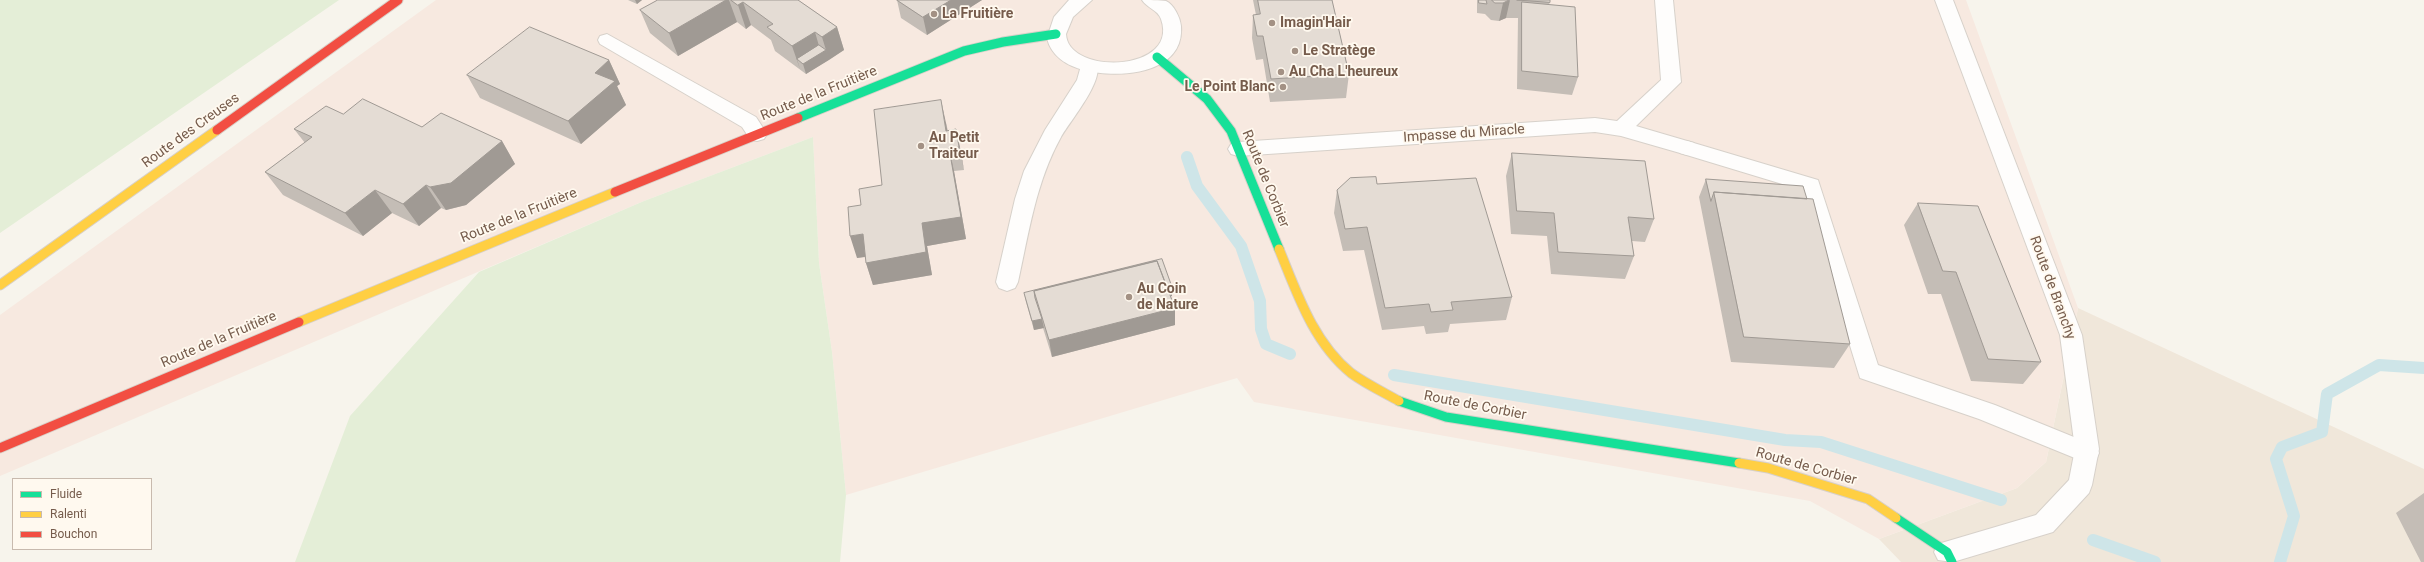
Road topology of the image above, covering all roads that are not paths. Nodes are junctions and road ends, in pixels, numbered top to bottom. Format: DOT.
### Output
graph roads {
  1 [pos="398,0"];
  2 [pos="1083,0"];
  3 [pos="1151,0"];
  4 [pos="1664,0"];
  5 [pos="1944,0"];
  6 [pos="1056,34"];
  7 [pos="607,40"];
  8 [pos="1157,57"];
  9 [pos="1089,67"];
  10 [pos="1621,129"];
  11 [pos="757,134"];
  12 [pos="1238,149"];
  13 [pos="1007,282"];
  14 [pos="0,285"];
  15 [pos="0,448"];
  16 [pos="2087,453"];
  17 [pos="1950,557"];
  1 -- 14 [label="street, Route des Creuses"];
  2 -- 6 [label="street"];
  3 -- 8 [label="street"];
  4 -- 10 [label="street"];
  5 -- 16 [label="street, Route de Branchy"];
  6 -- 9 [label="street"];
  6 -- 11 [label="street, Route de la Fruitière"];
  7 -- 11 [label="street"];
  8 -- 9 [label="street"];
  8 -- 12 [label="street, Route de Corbier"];
  9 -- 13 [label="street"];
  10 -- 12 [label="street, Impasse du Miracle"];
  10 -- 16 [label="street, Impasse du Miracle"];
  11 -- 15 [label="street, Route de la Fruitière"];
  12 -- 17 [label="street, Route de Corbier"];
  16 -- 17 [label="street, Route de Branchy"];
}
